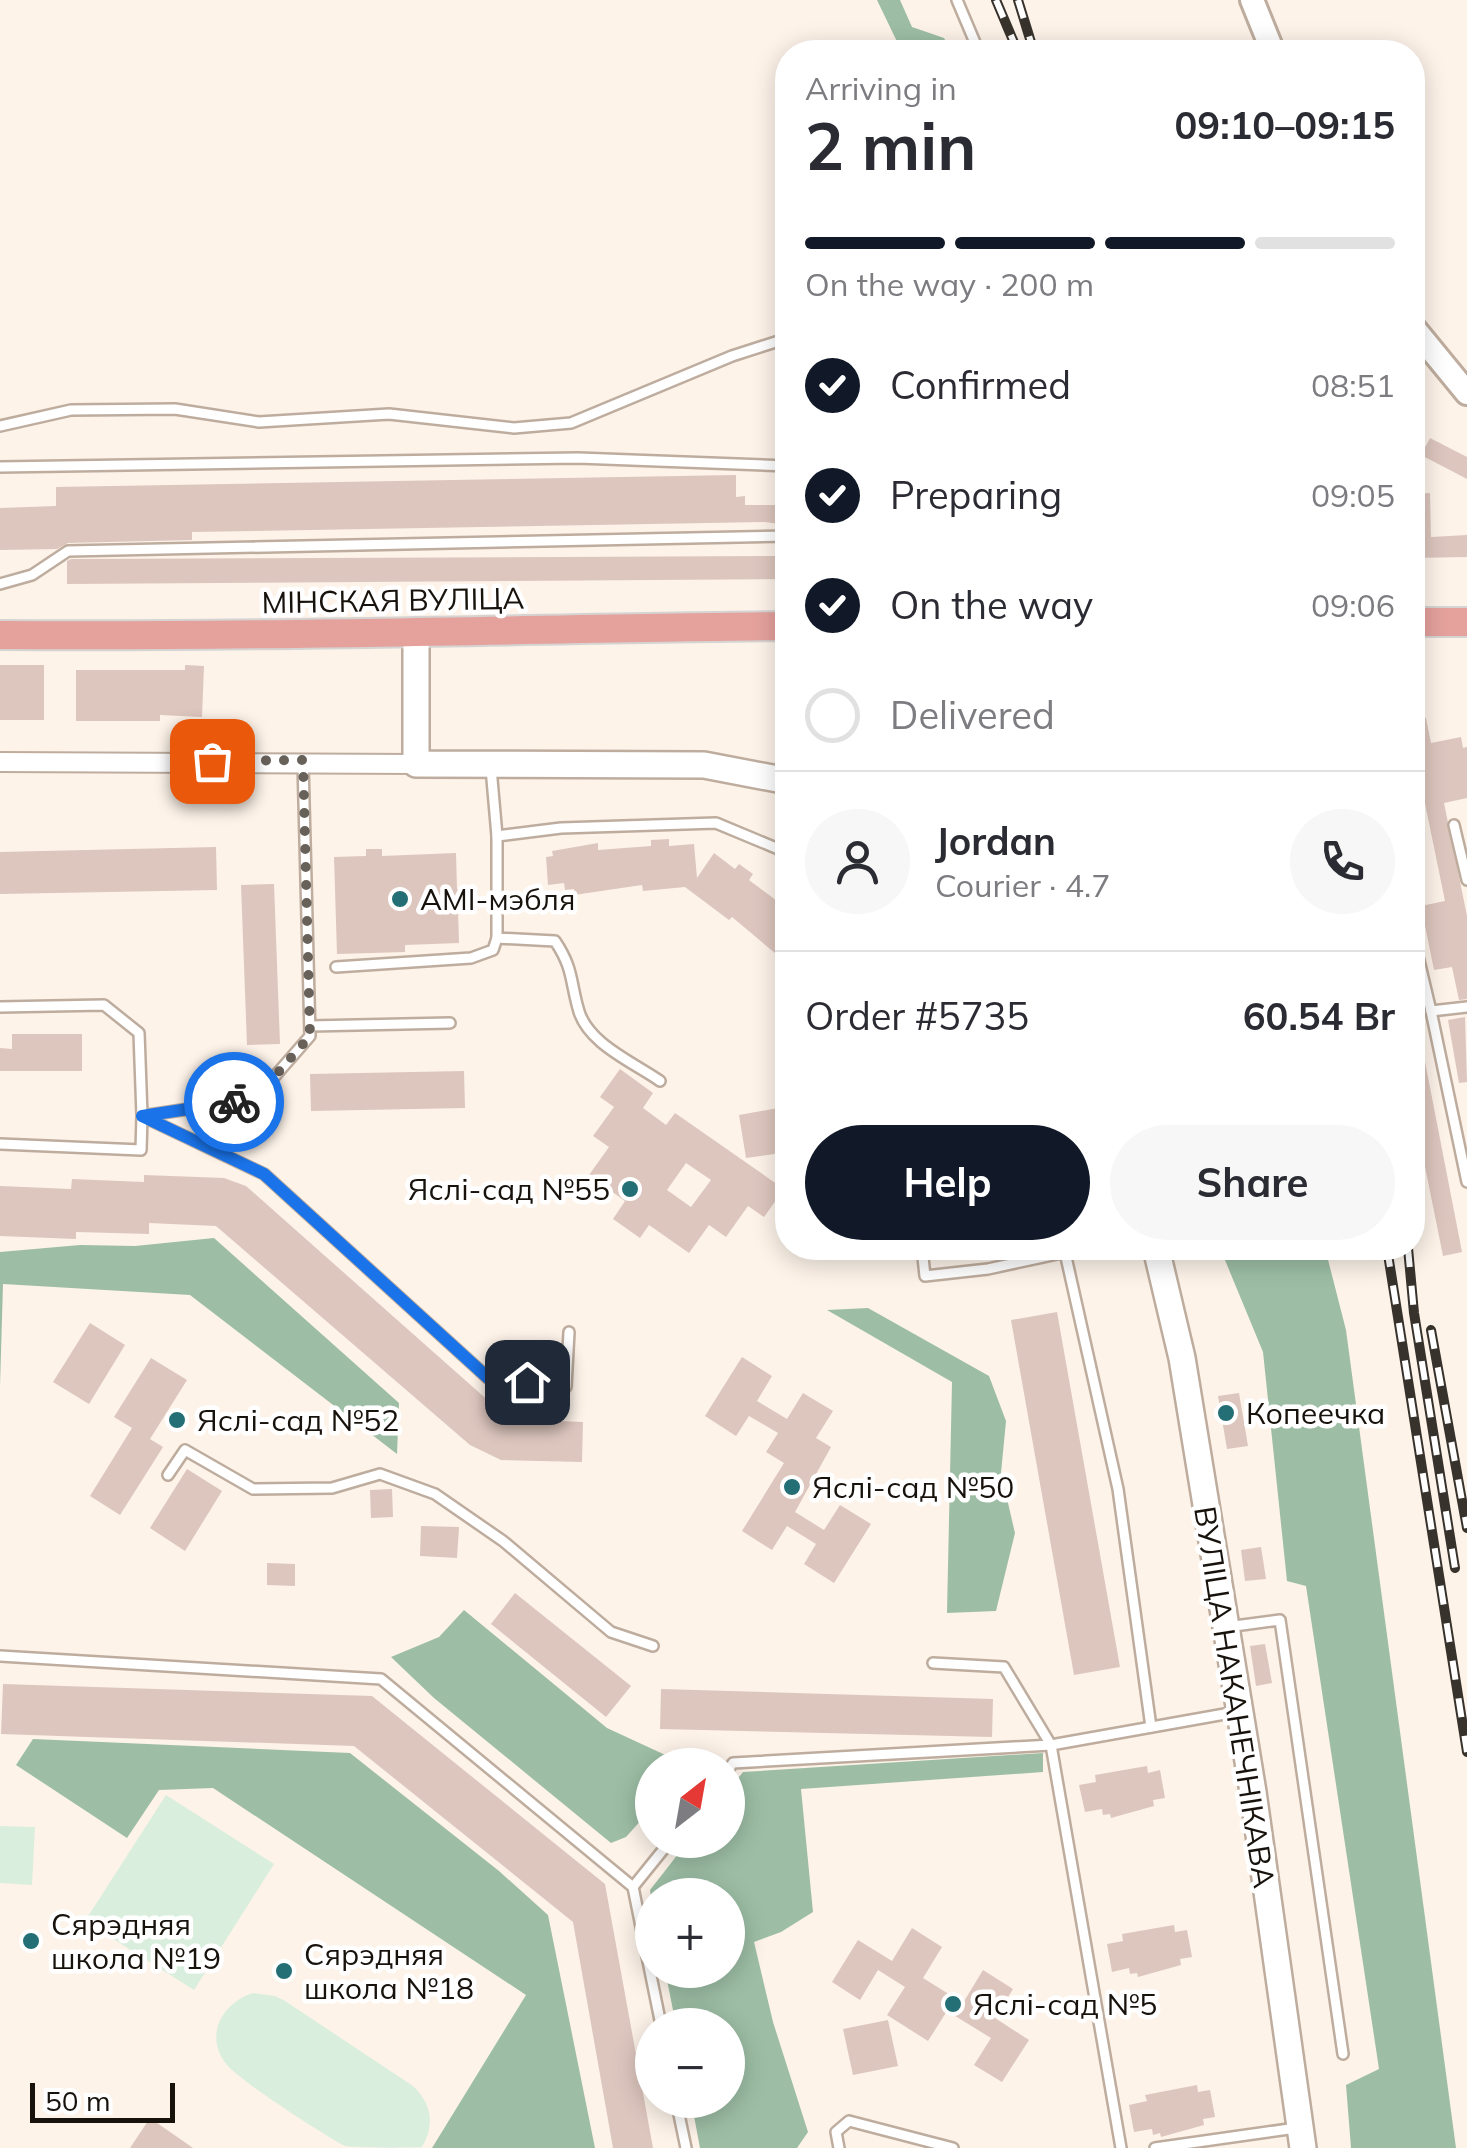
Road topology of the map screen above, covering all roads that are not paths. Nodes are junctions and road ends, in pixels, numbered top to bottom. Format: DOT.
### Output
graph roads {
  1 [pos="957,0"];
  2 [pos="1252,0"];
  3 [pos="974,40"];
  4 [pos="1268,40"];
  5 [pos="775,342"];
  6 [pos="1425,342"];
  7 [pos="1467,392"];
  8 [pos="0,426"];
  9 [pos="775,466"];
  10 [pos="0,467"];
  11 [pos="775,536"];
  12 [pos="0,584"];
  13 [pos="1425,622"];
  14 [pos="1467,622"];
  15 [pos="775,626"];
  16 [pos="0,635"];
  17 [pos="416,635"];
  18 [pos="303,760"];
  19 [pos="0,762"];
  20 [pos="416,764"];
  21 [pos="491,765"];
  22 [pos="775,778"];
  23 [pos="1454,824"];
  24 [pos="497,836"];
  25 [pos="775,848"];
  26 [pos="1467,880"];
  27 [pos="496,938"];
  28 [pos="336,967"];
  29 [pos="1425,985"];
  30 [pos="0,1007"];
  31 [pos="1467,1007"];
  32 [pos="1431,1011"];
  33 [pos="450,1023"];
  34 [pos="310,1026"];
  35 [pos="660,1081"];
  36 [pos="142,1116"];
  37 [pos="0,1144"];
  38 [pos="1467,1182"];
  39 [pos="923,1260"];
  40 [pos="1024,1260"];
  41 [pos="1067,1260"];
  42 [pos="1159,1260"];
  43 [pos="569,1332"];
  44 [pos="168,1475"];
  45 [pos="1224,1628"];
  46 [pos="652,1646"];
  47 [pos="0,1656"];
  48 [pos="933,1663"];
  49 [pos="1239,1711"];
  50 [pos="1151,1727"];
  51 [pos="1051,1745"];
  52 [pos="745,1763"];
  53 [pos="656,1858"];
  54 [pos="632,1888"];
  55 [pos="657,2008"];
  56 [pos="1343,2054"];
  57 [pos="680,2118"];
  58 [pos="1302,2138"];
  59 [pos="686,2148"];
  60 [pos="838,2148"];
  61 [pos="953,2148"];
  62 [pos="1121,2148"];
  63 [pos="1155,2148"];
  1 -- 3 [label="lane"];
  2 -- 4 [label="street"];
  5 -- 8 [label="lane"];
  6 -- 7 [label="street"];
  9 -- 10 [label="lane"];
  11 -- 12 [label="lane"];
  13 -- 14 [label="main road"];
  15 -- 17 [label="main road, МІНСКАЯ ВУЛІЦА"];
  16 -- 17 [label="main road, МІНСКАЯ ВУЛІЦА"];
  17 -- 20 [label="main road"];
  18 -- 19 [label="street"];
  18 -- 20 [label="street"];
  18 -- 34 [label="lane"];
  20 -- 21 [label="main road"];
  21 -- 22 [label="main road"];
  21 -- 24 [label="lane"];
  23 -- 26 [label="lane"];
  24 -- 25 [label="lane"];
  24 -- 27 [label="lane"];
  27 -- 28 [label="lane"];
  27 -- 35 [label="lane"];
  29 -- 32 [label="lane"];
  30 -- 36 [label="lane"];
  31 -- 32 [label="lane"];
  32 -- 38 [label="lane"];
  33 -- 34 [label="lane"];
  34 -- 36 [label="lane"];
  36 -- 37 [label="lane"];
  36 -- 43 [label="lane"];
  39 -- 40 [label="lane"];
  41 -- 50 [label="lane"];
  42 -- 45 [label="main road, ВУЛІЦА НАКАНЕЧНІКАВА"];
  44 -- 46 [label="lane"];
  45 -- 49 [label="main road, ВУЛІЦА НАКАНЕЧНІКАВА"];
  45 -- 56 [label="lane"];
  47 -- 54 [label="lane"];
  48 -- 51 [label="lane"];
  49 -- 50 [label="lane"];
  49 -- 58 [label="main road, ВУЛІЦА НАКАНЕЧНІКАВА"];
  50 -- 51 [label="lane"];
  51 -- 52 [label="lane"];
  51 -- 62 [label="lane"];
  53 -- 54 [label="lane"];
  54 -- 55 [label="lane"];
  57 -- 59 [label="lane"];
  58 -- 63 [label="lane"];
  60 -- 61 [label="lane"];
}
